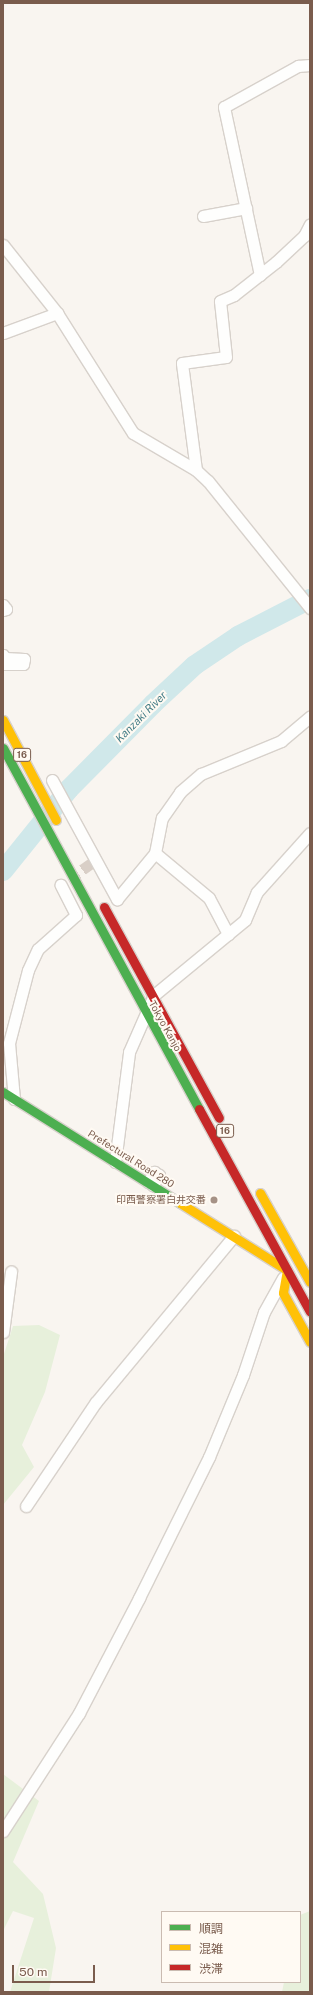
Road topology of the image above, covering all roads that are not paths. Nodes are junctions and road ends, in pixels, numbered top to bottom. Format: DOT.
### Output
graph roads {
  1 [pos="310,64"];
  2 [pos="246,208"];
  3 [pos="203,216"];
  4 [pos="310,224"];
  5 [pos="3,245"];
  6 [pos="260,275"];
  7 [pos="57,313"];
  8 [pos="3,333"];
  9 [pos="196,470"];
  10 [pos="3,605"];
  11 [pos="310,608"];
  12 [pos="3,610"];
  13 [pos="3,655"];
  14 [pos="3,664"];
  15 [pos="310,717"];
  16 [pos="3,720"];
  17 [pos="3,748"];
  18 [pos="52,780"];
  19 [pos="59,827"];
  20 [pos="310,833"];
  21 [pos="155,853"];
  22 [pos="60,885"];
  23 [pos="99,897"];
  24 [pos="228,934"];
  25 [pos="154,996"];
  26 [pos="146,1013"];
  27 [pos="3,1092"];
  28 [pos="14,1099"];
  29 [pos="225,1130"];
  30 [pos="116,1162"];
  31 [pos="255,1184"];
  32 [pos="234,1236"];
  33 [pos="305,1267"];
  34 [pos="287,1270"];
  35 [pos="11,1272"];
  36 [pos="310,1282"];
  37 [pos="310,1312"];
  38 [pos="3,1332"];
  39 [pos="310,1342"];
  40 [pos="26,1506"];
  41 [pos="3,1831"];
  1 -- 2 [label="street"];
  2 -- 3 [label="street"];
  2 -- 6 [label="street"];
  4 -- 6 [label="street"];
  5 -- 7 [label="street"];
  6 -- 9 [label="street"];
  7 -- 8 [label="street"];
  7 -- 9 [label="street"];
  9 -- 11 [label="street"];
  10 -- 12 [label="street"];
  13 -- 14 [label="street"];
  15 -- 21 [label="street"];
  16 -- 19 [label="main road, 16"];
  17 -- 26 [label="main road, Tokyo Kanjo / 16"];
  18 -- 21 [label="street"];
  20 -- 24 [label="street"];
  21 -- 24 [label="street"];
  22 -- 28 [label="street"];
  23 -- 25 [label="main road, Tokyo Kanjo / 16"];
  24 -- 25 [label="street"];
  25 -- 26 [label="street"];
  25 -- 29 [label="main road, Tokyo Kanjo / 16"];
  26 -- 30 [label="street"];
  26 -- 34 [label="main road, Tokyo Kanjo / 16"];
  27 -- 28 [label="main road, Prefectural Road 280"];
  28 -- 30 [label="main road, Prefectural Road 280"];
  30 -- 32 [label="main road, Prefectural Road 280"];
  31 -- 33 [label="main road"];
  32 -- 34 [label="main road, Prefectural Road 280"];
  32 -- 40 [label="street"];
  33 -- 34 [label="main road"];
  33 -- 36 [label="main road"];
  34 -- 37 [label="main road, Tokyo Kanjo / 16"];
  34 -- 39 [label="main road"];
  34 -- 41 [label="street"];
  35 -- 38 [label="street"];
}
